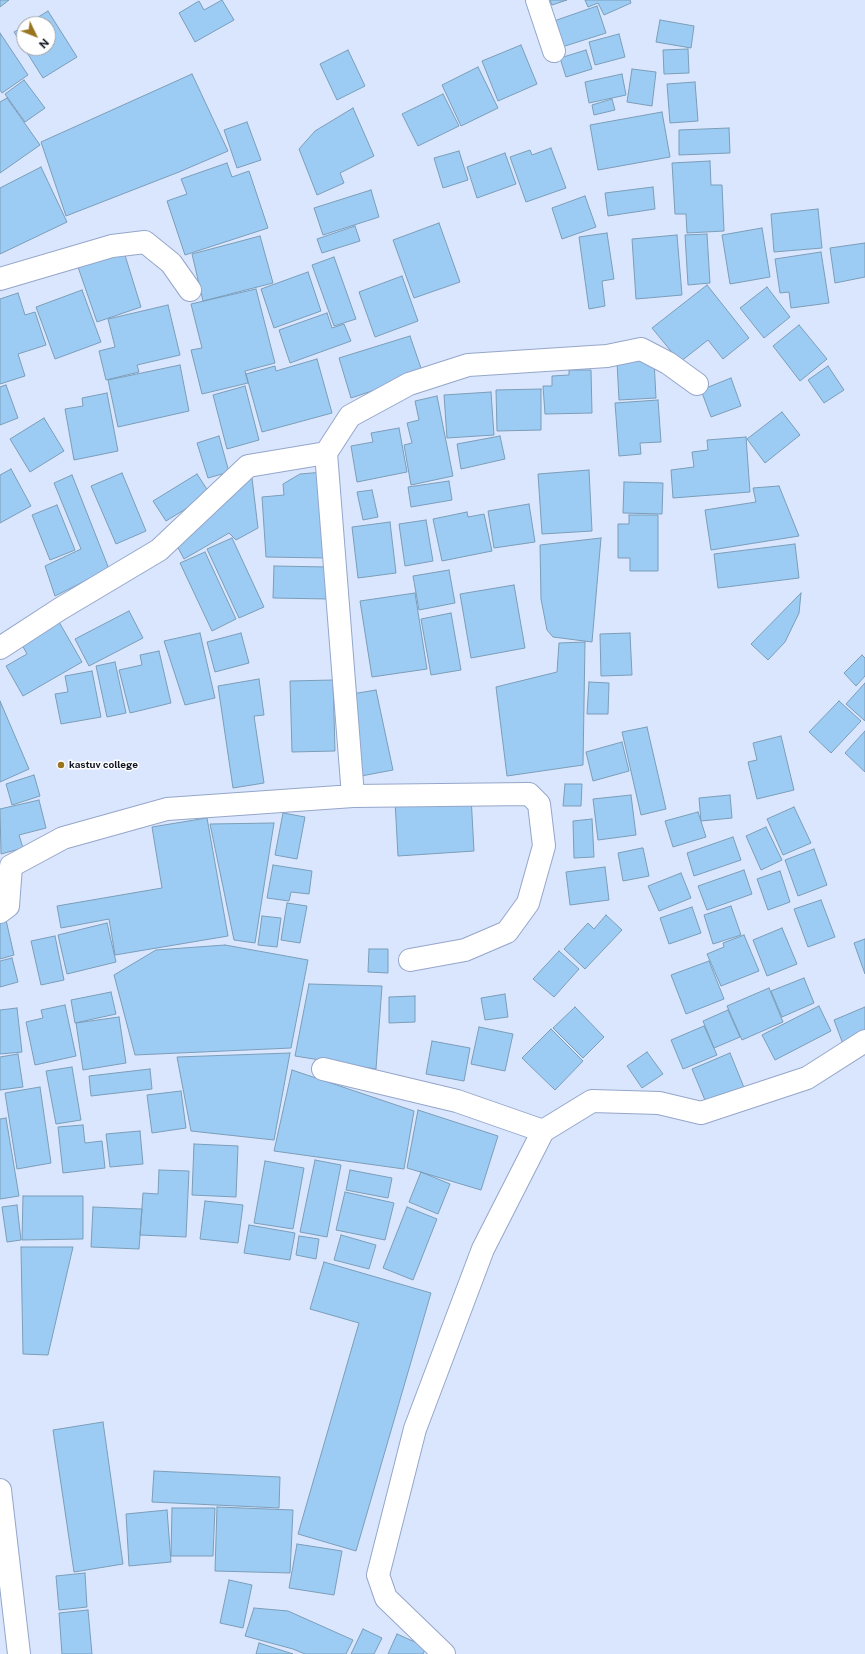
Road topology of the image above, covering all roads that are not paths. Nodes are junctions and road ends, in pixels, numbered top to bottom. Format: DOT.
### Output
graph roads {
  1 [pos="537,0"];
  2 [pos="554,51"];
  3 [pos="0,278"];
  4 [pos="190,290"];
  5 [pos="697,384"];
  6 [pos="326,453"];
  7 [pos="0,648"];
  8 [pos="353,796"];
  9 [pos="0,912"];
  10 [pos="410,960"];
  11 [pos="865,1041"];
  12 [pos="323,1070"];
  13 [pos="543,1131"];
  14 [pos="0,1490"];
  15 [pos="19,1654"];
  16 [pos="444,1654"];
  1 -- 2 [label="street"];
  3 -- 4 [label="street"];
  5 -- 6 [label="street"];
  6 -- 7 [label="street"];
  6 -- 8 [label="street"];
  8 -- 9 [label="street"];
  8 -- 10 [label="street"];
  11 -- 13 [label="street"];
  12 -- 13 [label="street"];
  13 -- 16 [label="street"];
  14 -- 15 [label="street"];
}
